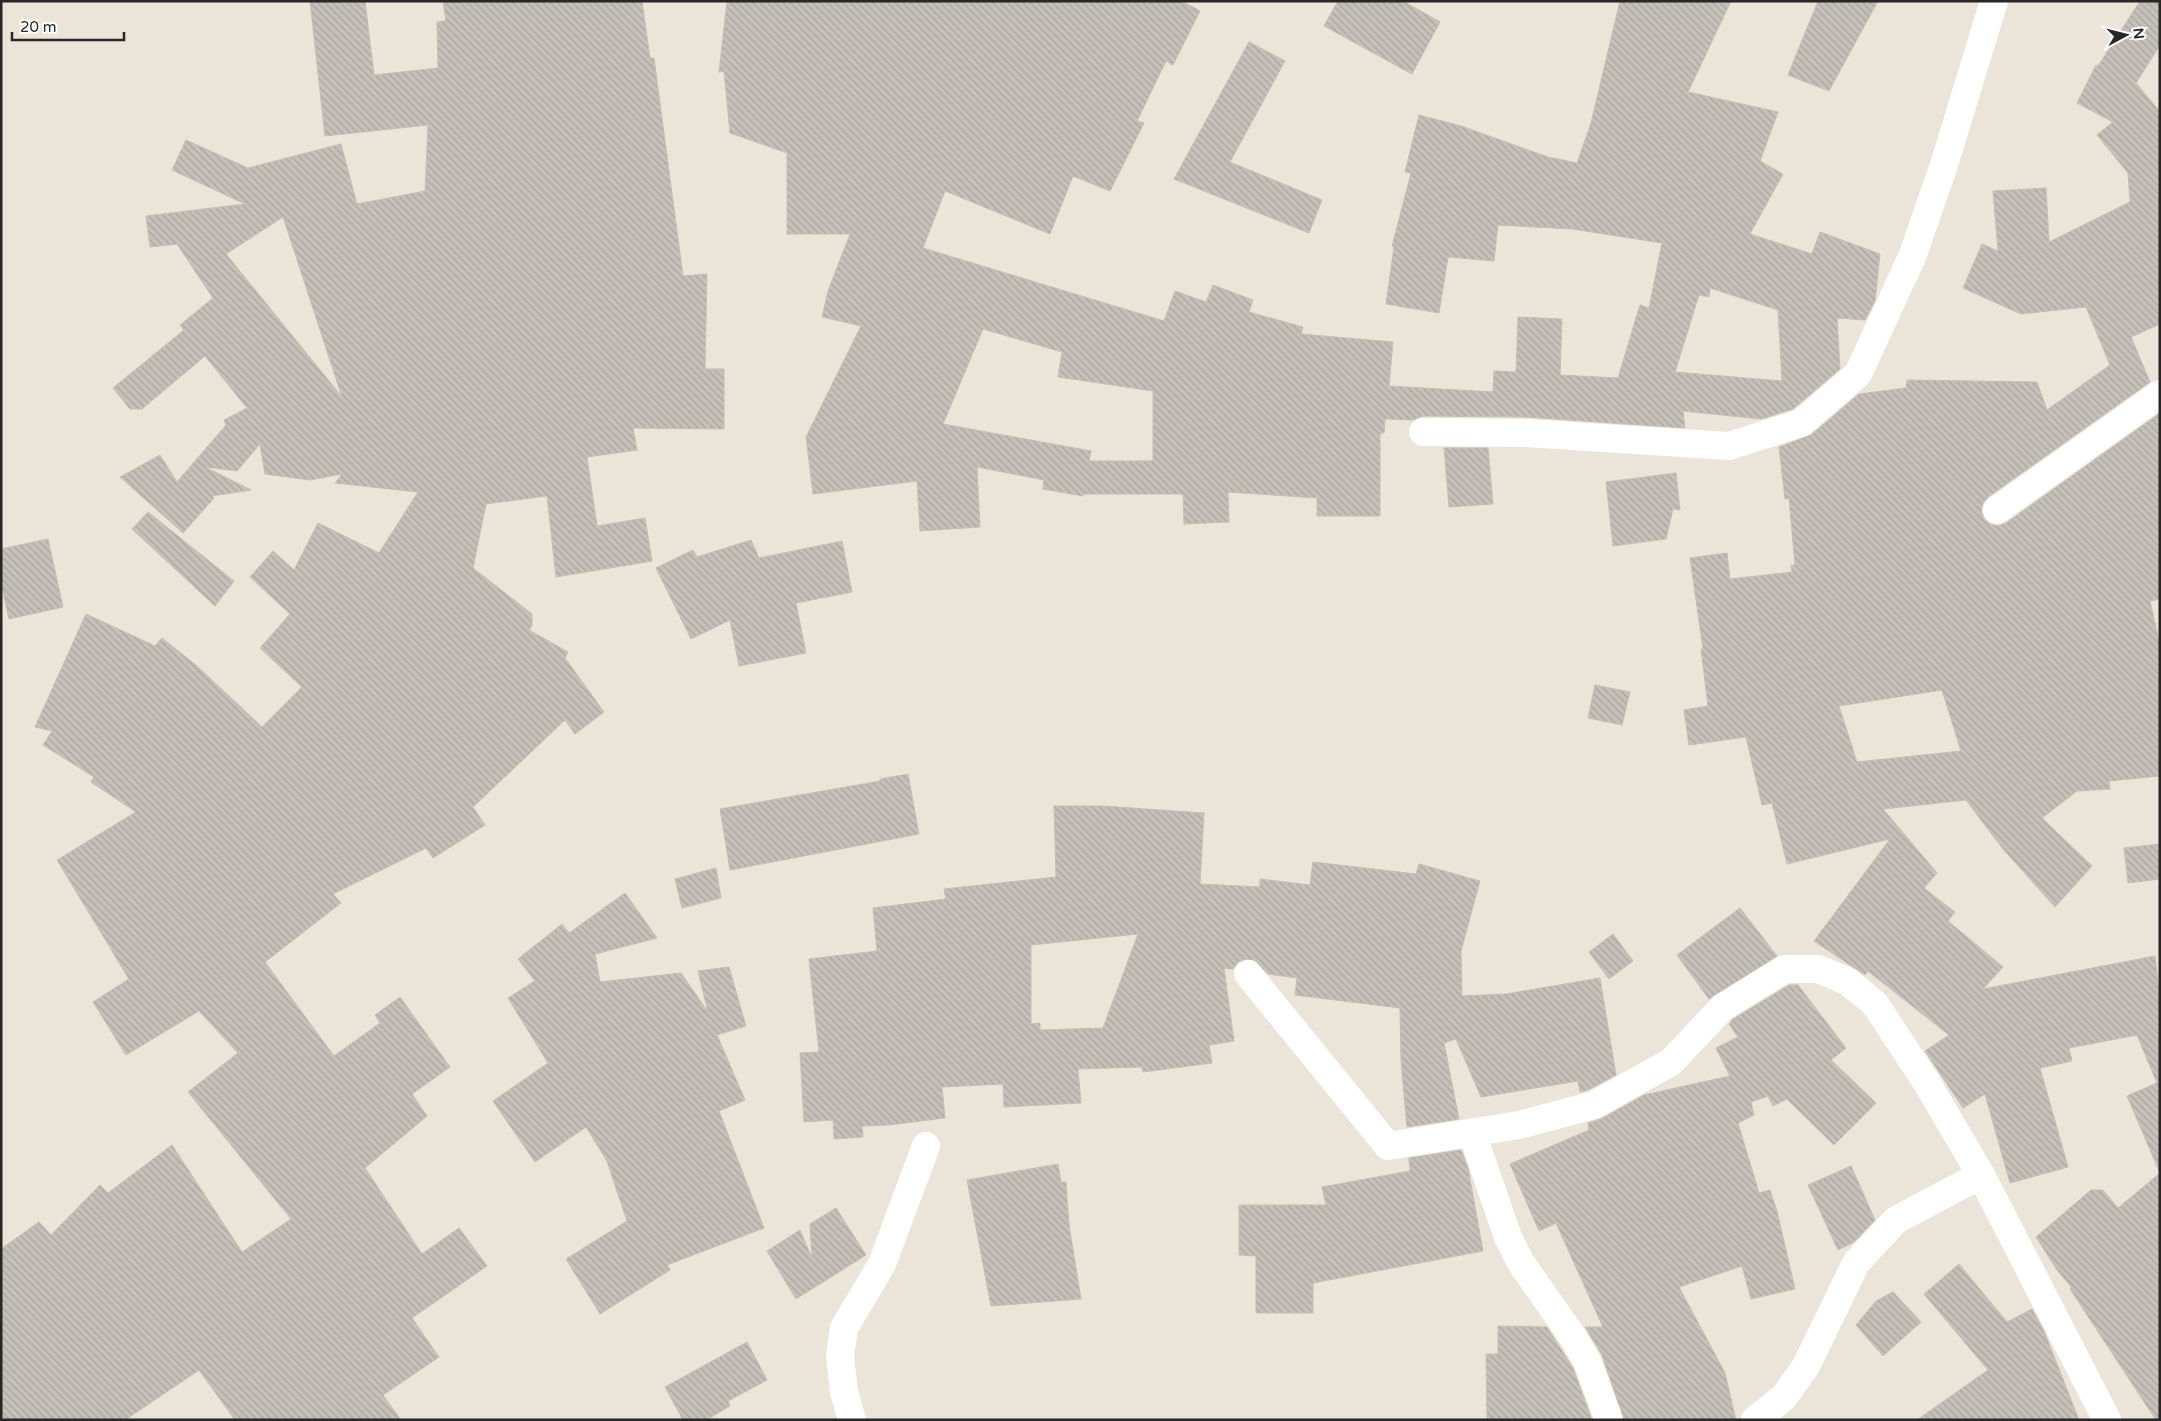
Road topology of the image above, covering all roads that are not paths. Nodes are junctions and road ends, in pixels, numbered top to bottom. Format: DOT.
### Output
graph roads {
  1 [pos="1994,1"];
  2 [pos="2160,394"];
  3 [pos="1422,432"];
  4 [pos="1996,510"];
  5 [pos="1248,974"];
  6 [pos="1472,1134"];
  7 [pos="926,1146"];
  8 [pos="1981,1175"];
  9 [pos="852,1420"];
  10 [pos="1609,1420"];
  11 [pos="1755,1420"];
  12 [pos="2107,1420"];
  1 -- 3 [label="street"];
  2 -- 4 [label="street"];
  5 -- 6 [label="street"];
  6 -- 8 [label="street"];
  6 -- 10 [label="street"];
  7 -- 9 [label="street"];
  8 -- 11 [label="street"];
  8 -- 12 [label="street"];
}
